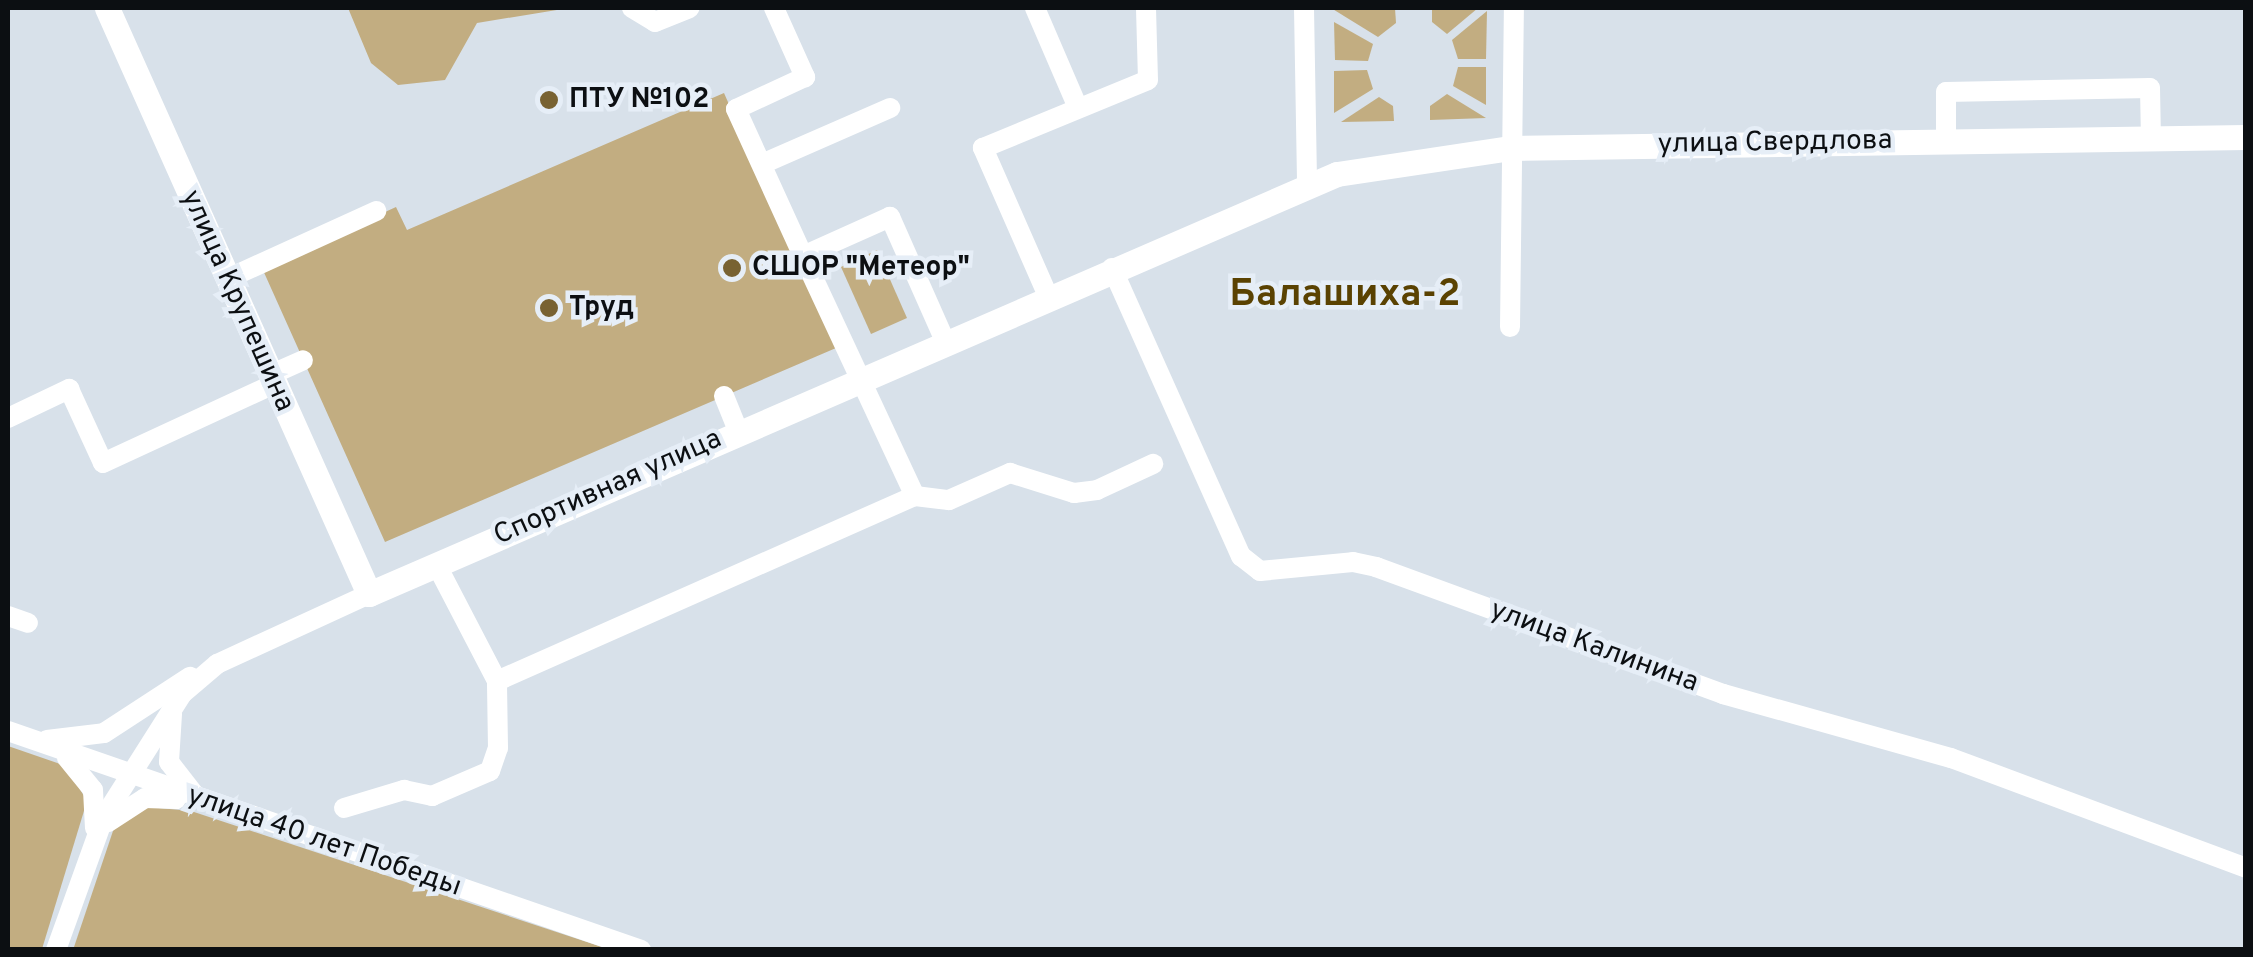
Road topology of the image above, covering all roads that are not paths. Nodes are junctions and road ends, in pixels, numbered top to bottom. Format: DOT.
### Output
graph roads {
  1 [pos="107,8"];
  2 [pos="632,8"];
  3 [pos="688,8"];
  4 [pos="774,8"];
  5 [pos="1035,8"];
  6 [pos="1146,8"];
  7 [pos="1304,8"];
  8 [pos="1514,8"];
  9 [pos="890,108"];
  10 [pos="1078,108"];
  11 [pos="2246,137"];
  12 [pos="2151,138"];
  13 [pos="1946,140"];
  14 [pos="1512,148"];
  15 [pos="762,164"];
  16 [pos="1307,184"];
  17 [pos="376,211"];
  18 [pos="803,256"];
  19 [pos="1112,268"];
  20 [pos="227,279"];
  21 [pos="1048,296"];
  22 [pos="1510,326"];
  23 [pos="945,340"];
  24 [pos="303,360"];
  25 [pos="860,378"];
  26 [pos="272,379"];
  27 [pos="724,396"];
  28 [pos="8,418"];
  29 [pos="738,431"];
  30 [pos="1153,464"];
  31 [pos="915,496"];
  32 [pos="436,564"];
  33 [pos="369,594"];
  34 [pos="8,616"];
  35 [pos="28,623"];
  36 [pos="217,664"];
  37 [pos="496,681"];
  38 [pos="182,694"];
  39 [pos="16,734"];
  40 [pos="127,774"];
  41 [pos="213,805"];
  42 [pos="344,808"];
  43 [pos="94,839"];
  44 [pos="2246,868"];
  45 [pos="56,950"];
  46 [pos="641,950"];
  1 -- 20 [label="main road, улица Крупешина"];
  2 -- 3 [label="street"];
  4 -- 15 [label="street"];
  5 -- 10 [label="street"];
  6 -- 10 [label="street"];
  7 -- 16 [label="street"];
  8 -- 14 [label="street"];
  9 -- 15 [label="street"];
  10 -- 21 [label="street"];
  11 -- 12 [label="main road, улица Свердлова"];
  12 -- 13 [label="main road, улица Свердлова"];
  12 -- 13 [label="street"];
  13 -- 14 [label="main road, улица Свердлова"];
  14 -- 16 [label="main road, улица Свердлова"];
  14 -- 22 [label="street"];
  15 -- 18 [label="street"];
  16 -- 19 [label="main road, Спортивная улица"];
  17 -- 20 [label="street"];
  18 -- 23 [label="street"];
  18 -- 25 [label="street"];
  19 -- 21 [label="main road, Спортивная улица"];
  19 -- 44 [label="street, улица Калинина"];
  20 -- 26 [label="main road, улица Крупешина"];
  21 -- 23 [label="main road, Спортивная улица"];
  23 -- 25 [label="main road, Спортивная улица"];
  24 -- 26 [label="street"];
  25 -- 29 [label="main road, Спортивная улица"];
  25 -- 31 [label="street"];
  26 -- 28 [label="street"];
  26 -- 33 [label="main road, улица Крупешина"];
  27 -- 29 [label="street"];
  29 -- 32 [label="main road, Спортивная улица"];
  30 -- 31 [label="street"];
  31 -- 37 [label="street"];
  32 -- 33 [label="main road, Спортивная улица"];
  32 -- 37 [label="street"];
  33 -- 36 [label="street, Спортивная улица"];
  34 -- 35 [label="street"];
  36 -- 38 [label="street, Спортивная улица"];
  36 -- 39 [label="street"];
  37 -- 42 [label="street"];
  38 -- 40 [label="street, Спортивная улица"];
  38 -- 41 [label="street"];
  39 -- 40 [label="street, улица 40 лет Победы"];
  39 -- 43 [label="street"];
  40 -- 41 [label="street, улица 40 лет Победы"];
  40 -- 43 [label="street, Спортивная улица"];
  41 -- 43 [label="street"];
  41 -- 46 [label="street, улица 40 лет Победы"];
  43 -- 45 [label="street, Спортивная улица"];
}
